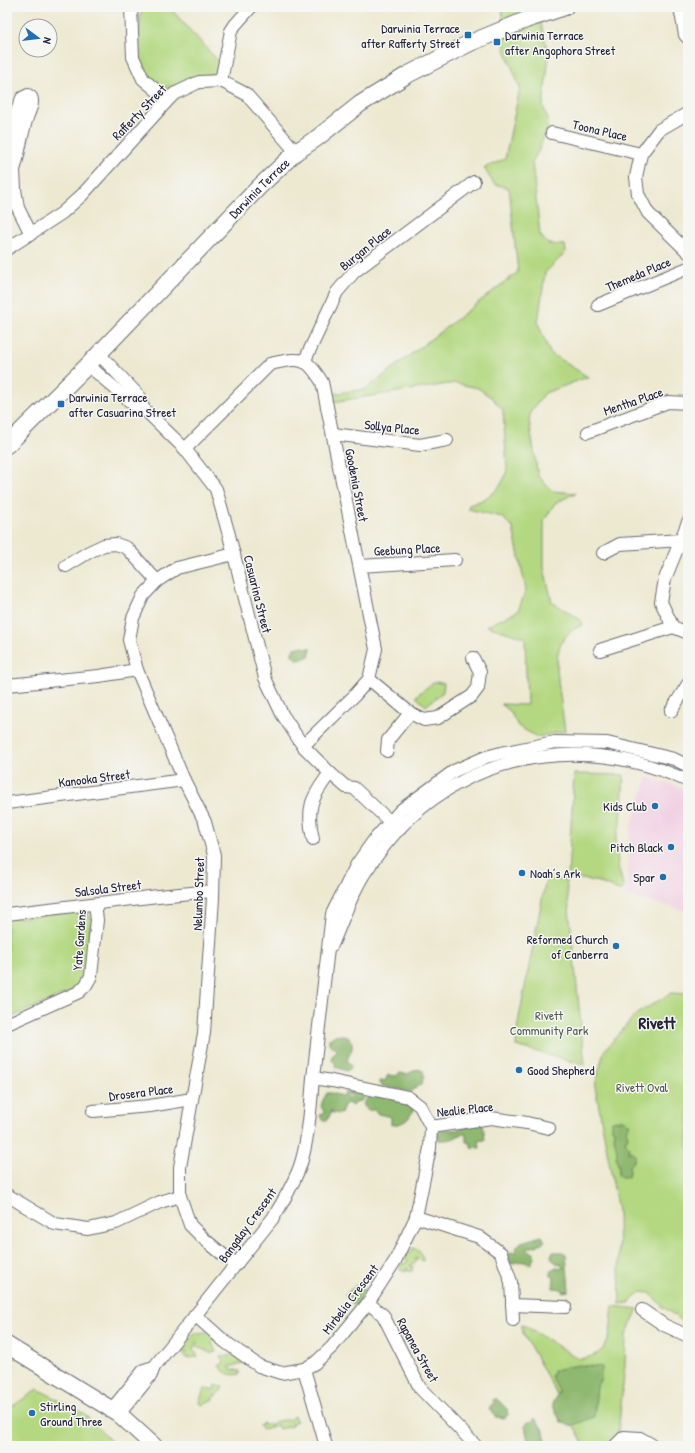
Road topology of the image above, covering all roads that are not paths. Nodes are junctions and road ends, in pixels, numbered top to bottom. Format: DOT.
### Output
graph roads {
  1 [pos="131,7"];
  2 [pos="135,7"];
  3 [pos="251,7"];
  4 [pos="565,7"];
  5 [pos="680,7"];
  6 [pos="131,26"];
  7 [pos="688,38"];
  8 [pos="221,81"];
  9 [pos="168,100"];
  10 [pos="688,113"];
  11 [pos="552,133"];
  12 [pos="296,152"];
  13 [pos="641,154"];
  14 [pos="14,170"];
  15 [pos="474,182"];
  16 [pos="31,234"];
  17 [pos="7,249"];
  18 [pos="688,252"];
  19 [pos="688,268"];
  20 [pos="598,305"];
  21 [pos="93,359"];
  22 [pos="304,362"];
  23 [pos="688,403"];
  24 [pos="588,432"];
  25 [pos="333,434"];
  26 [pos="447,440"];
  27 [pos="7,445"];
  28 [pos="186,449"];
  29 [pos="688,522"];
  30 [pos="681,540"];
  31 [pos="603,553"];
  32 [pos="234,554"];
  33 [pos="455,560"];
  34 [pos="66,566"];
  35 [pos="360,566"];
  36 [pos="157,581"];
  37 [pos="673,627"];
  38 [pos="688,633"];
  39 [pos="600,650"];
  40 [pos="473,658"];
  41 [pos="137,670"];
  42 [pos="369,679"];
  43 [pos="688,684"];
  44 [pos="7,685"];
  45 [pos="671,711"];
  46 [pos="410,713"];
  47 [pos="303,746"];
  48 [pos="387,751"];
  49 [pos="538,751"];
  50 [pos="688,766"];
  51 [pos="330,773"];
  52 [pos="184,780"];
  53 [pos="688,781"];
  54 [pos="7,803"];
  55 [pos="392,829"];
  56 [pos="313,839"];
  57 [pos="213,891"];
  58 [pos="95,904"];
  59 [pos="7,914"];
  60 [pos="7,1024"];
  61 [pos="313,1078"];
  62 [pos="192,1099"];
  63 [pos="93,1111"];
  64 [pos="431,1127"];
  65 [pos="549,1128"];
  66 [pos="7,1195"];
  67 [pos="180,1196"];
  68 [pos="416,1217"];
  69 [pos="237,1264"];
  70 [pos="368,1303"];
  71 [pos="512,1305"];
  72 [pos="565,1307"];
  73 [pos="642,1310"];
  74 [pos="195,1315"];
  75 [pos="513,1320"];
  76 [pos="688,1336"];
  77 [pos="7,1345"];
  78 [pos="304,1369"];
  79 [pos="115,1412"];
  80 [pos="154,1446"];
  81 [pos="326,1446"];
  82 [pos="476,1446"];
  83 [pos="615,1446"];
  84 [pos="654,1446"];
  1 -- 6 [label="street"];
  2 -- 6 [label="street"];
  3 -- 8 [label="street"];
  4 -- 12 [label="main road, Darwinia Terrace"];
  5 -- 7 [label="street"];
  6 -- 9 [label="street"];
  8 -- 9 [label="street, Rafferty Street"];
  8 -- 12 [label="street, Rafferty Street"];
  9 -- 16 [label="street, Rafferty Street"];
  10 -- 13 [label="street"];
  11 -- 13 [label="street, Toona Place"];
  12 -- 21 [label="main road, Darwinia Terrace"];
  13 -- 18 [label="street"];
  14 -- 14 [label="street"];
  14 -- 16 [label="street"];
  15 -- 22 [label="street, Burgan Place"];
  16 -- 17 [label="street, Rafferty Street"];
  19 -- 20 [label="street, Themeda Place"];
  21 -- 27 [label="main road, Darwinia Terrace"];
  21 -- 28 [label="street, Casuarina Street"];
  22 -- 25 [label="street, Goodenia Street"];
  22 -- 28 [label="street"];
  23 -- 24 [label="street, Mentha Place"];
  25 -- 26 [label="street, Sollya Place"];
  25 -- 35 [label="street, Goodenia Street"];
  28 -- 32 [label="street, Casuarina Street"];
  29 -- 30 [label="street"];
  30 -- 31 [label="street"];
  30 -- 37 [label="street"];
  32 -- 36 [label="street, Nelumbo Street"];
  32 -- 47 [label="street, Casuarina Street"];
  33 -- 35 [label="street, Geebung Place"];
  34 -- 36 [label="street"];
  35 -- 42 [label="street, Goodenia Street"];
  36 -- 41 [label="street, Nelumbo Street"];
  37 -- 38 [label="street"];
  37 -- 39 [label="street"];
  40 -- 46 [label="street"];
  41 -- 44 [label="street"];
  41 -- 52 [label="street, Nelumbo Street"];
  42 -- 46 [label="street"];
  42 -- 47 [label="street, Goodenia Street"];
  43 -- 45 [label="street"];
  46 -- 48 [label="street"];
  47 -- 51 [label="street, Casuarina Street"];
  49 -- 50 [label="street, Bangalay Crescent"];
  49 -- 53 [label="street, Bangalay Crescent"];
  49 -- 55 [label="street, Bangalay Crescent"];
  51 -- 55 [label="street, Casuarina Street"];
  51 -- 56 [label="street"];
  52 -- 54 [label="street, Kanooka Street"];
  52 -- 57 [label="street, Nelumbo Street"];
  55 -- 61 [label="street, Bangalay Crescent"];
  57 -- 58 [label="street, Salsola Street"];
  57 -- 62 [label="street, Nelumbo Street"];
  58 -- 59 [label="street, Salsola Street"];
  58 -- 60 [label="street, Yate Gardens"];
  61 -- 64 [label="street"];
  61 -- 69 [label="street, Bangalay Crescent"];
  62 -- 63 [label="street, Drosera Place"];
  62 -- 67 [label="street, Nelumbo Street"];
  64 -- 65 [label="street, Nealie Place"];
  64 -- 68 [label="street, Mirbelia Crescent"];
  66 -- 67 [label="street"];
  67 -- 69 [label="street, Nelumbo Street"];
  68 -- 70 [label="street, Mirbelia Crescent"];
  68 -- 71 [label="street"];
  69 -- 74 [label="street, Bangalay Crescent"];
  70 -- 78 [label="street, Mirbelia Crescent"];
  70 -- 82 [label="street, Rapanea Street"];
  71 -- 72 [label="street"];
  71 -- 75 [label="street"];
  73 -- 76 [label="street"];
  74 -- 78 [label="street, Mirbelia Crescent"];
  74 -- 79 [label="street, Bangalay Crescent"];
  77 -- 79 [label="main road"];
  78 -- 81 [label="street"];
  79 -- 80 [label="main road"];
  83 -- 84 [label="street"];
}
